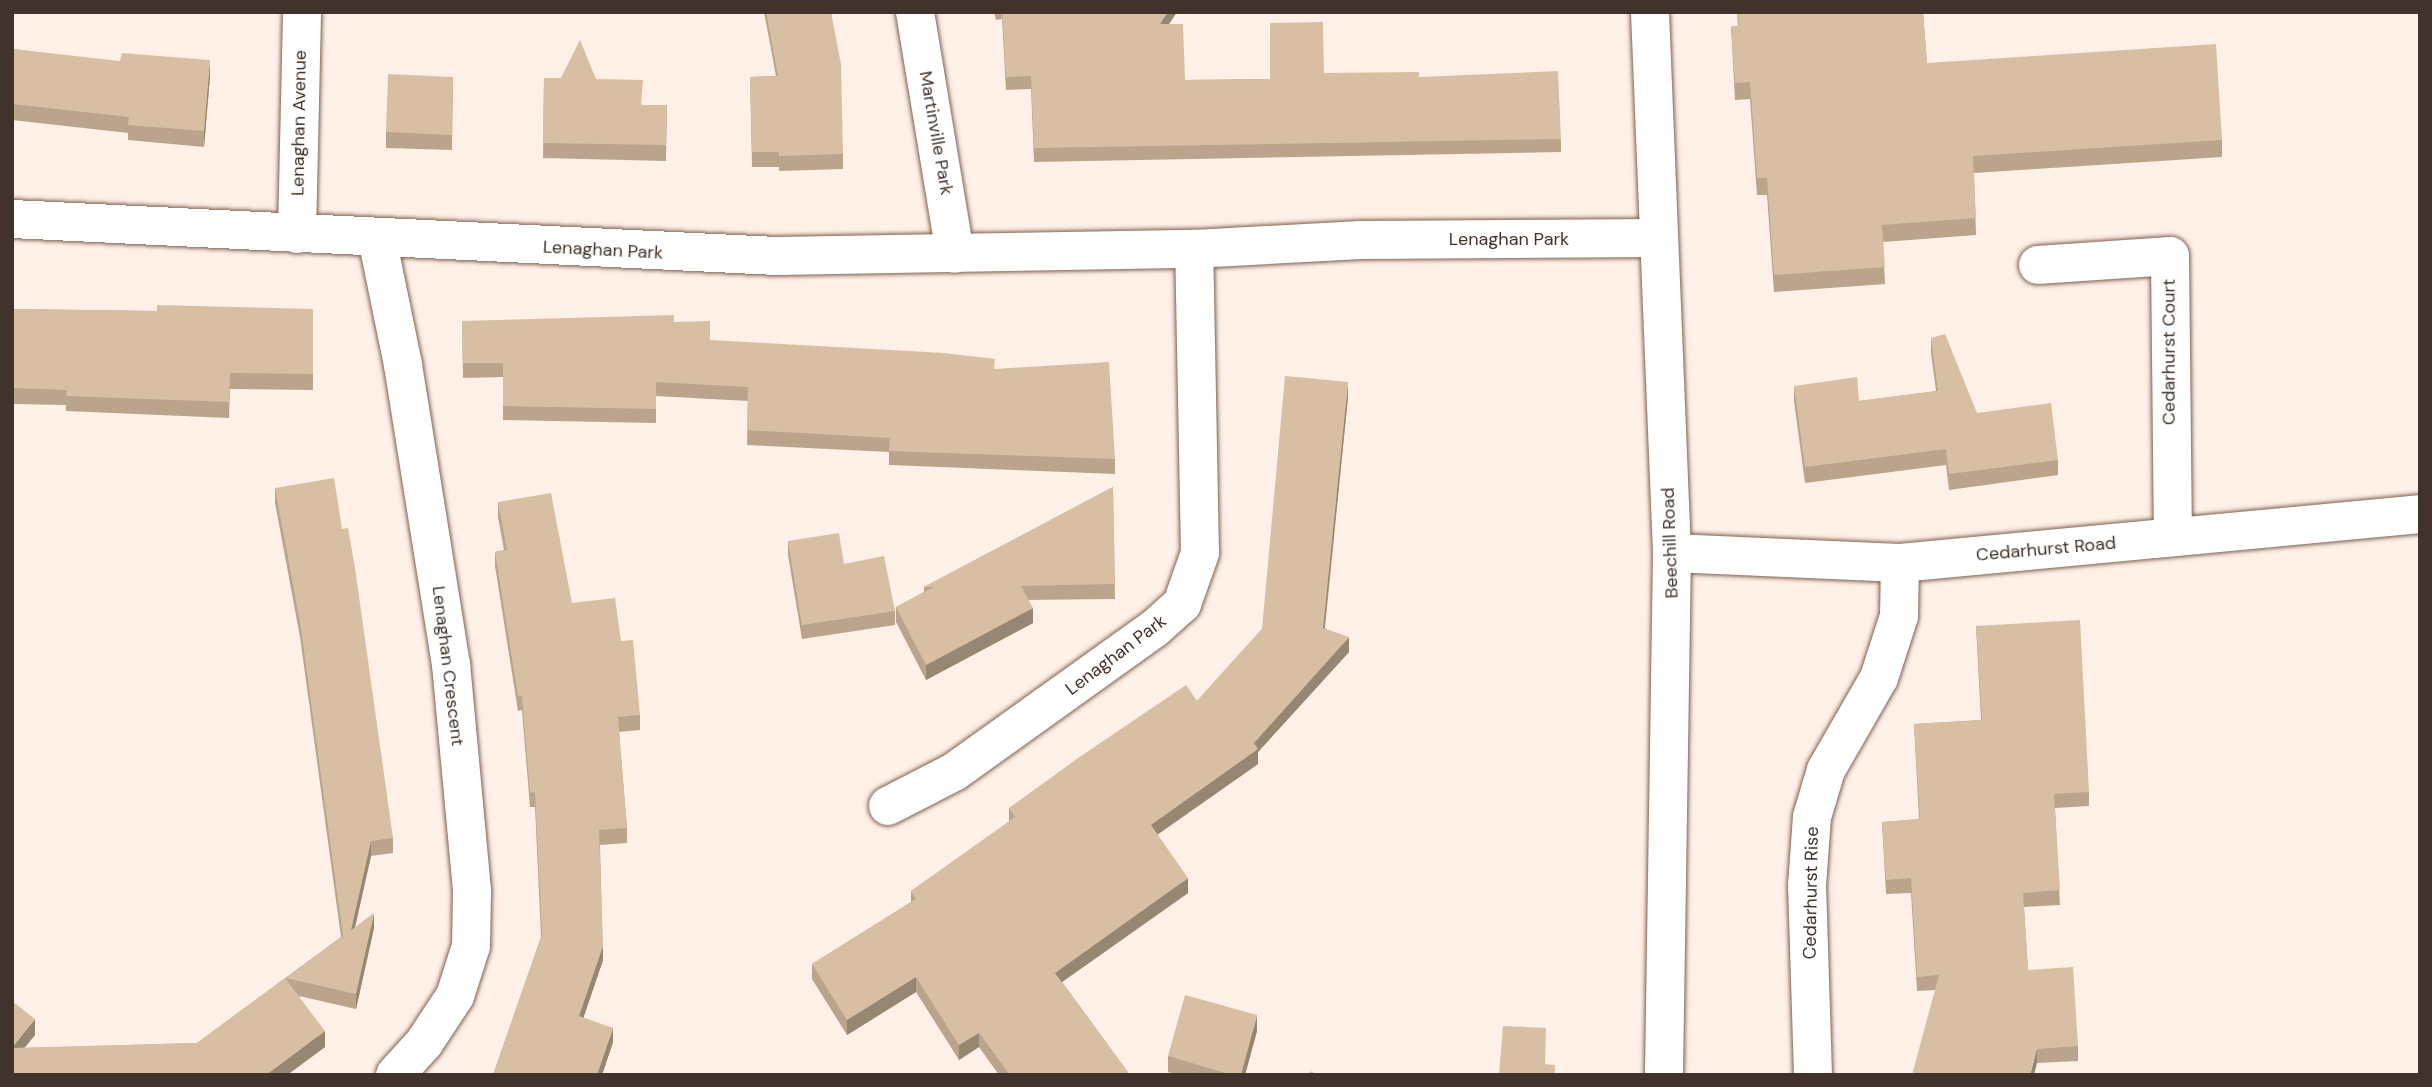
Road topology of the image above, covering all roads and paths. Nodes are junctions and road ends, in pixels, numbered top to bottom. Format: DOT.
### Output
graph roads {
  1 [pos="302,12"];
  2 [pos="915,12"];
  3 [pos="1650,12"];
  4 [pos="12,219"];
  5 [pos="296,234"];
  6 [pos="377,238"];
  7 [pos="1656,238"];
  8 [pos="1194,249"];
  9 [pos="955,254"];
  10 [pos="2038,265"];
  11 [pos="2420,514"];
  12 [pos="2173,537"];
  13 [pos="1672,553"];
  14 [pos="1900,563"];
  15 [pos="888,806"];
  16 [pos="395,1075"];
  17 [pos="1664,1075"];
  18 [pos="1813,1075"];
  1 -- 5 [label="street, Lenaghan Avenue"];
  2 -- 9 [label="street, Martinville Park"];
  3 -- 7 [label="street, Beechill Road"];
  4 -- 5 [label="street, Lenaghan Park"];
  5 -- 6 [label="street, Lenaghan Park"];
  6 -- 9 [label="street, Lenaghan Park"];
  6 -- 16 [label="street, Lenaghan Crescent"];
  7 -- 8 [label="street, Lenaghan Park"];
  7 -- 13 [label="street, Beechill Road"];
  8 -- 9 [label="street, Lenaghan Park"];
  8 -- 15 [label="street, Lenaghan Park"];
  10 -- 12 [label="street, Cedarhurst Court"];
  11 -- 12 [label="street, Cedarhurst Road"];
  12 -- 14 [label="street, Cedarhurst Road"];
  13 -- 14 [label="street, Cedarhurst Road"];
  13 -- 17 [label="street, Beechill Road"];
  14 -- 18 [label="street, Cedarhurst Rise"];
}
